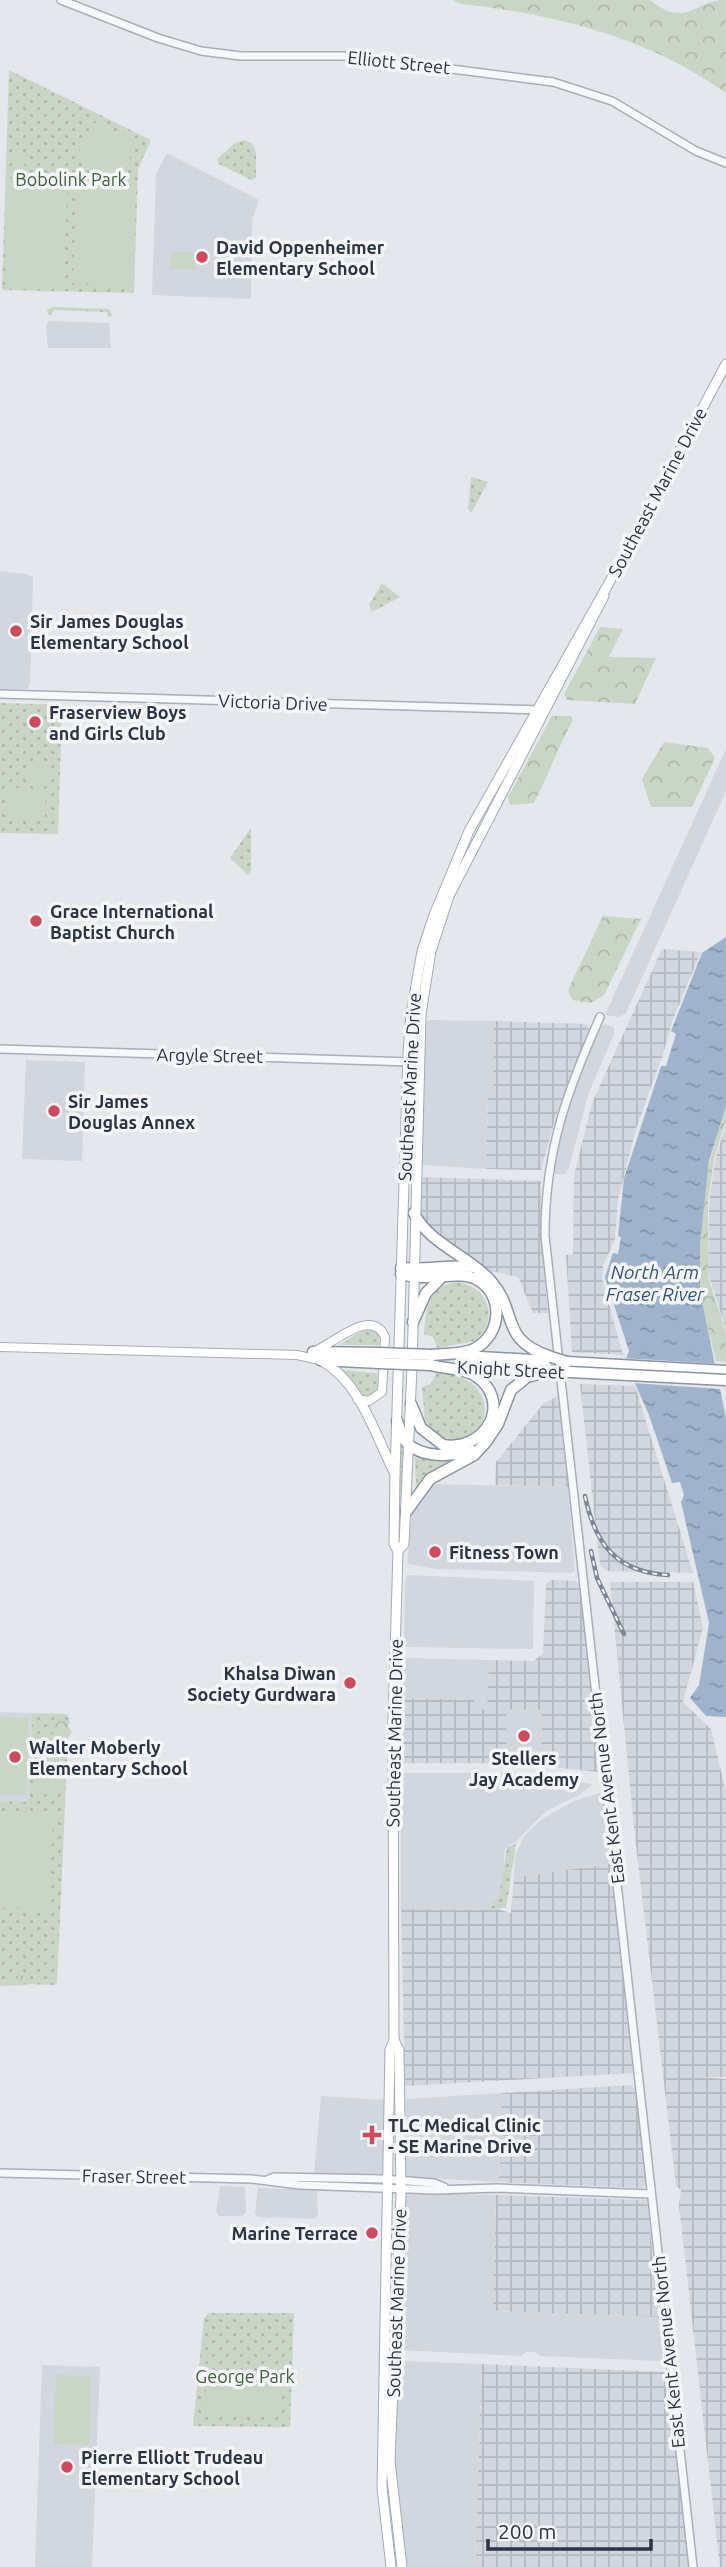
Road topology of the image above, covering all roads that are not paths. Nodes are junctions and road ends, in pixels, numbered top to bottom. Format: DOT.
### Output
graph roads {
  1 [pos="61,0"];
  2 [pos="726,163"];
  3 [pos="726,364"];
  4 [pos="609,583"];
  5 [pos="0,694"];
  6 [pos="535,710"];
  7 [pos="546,710"];
  8 [pos="600,1017"];
  9 [pos="0,1049"];
  10 [pos="408,1061"];
  11 [pos="419,1062"];
  12 [pos="414,1213"];
  13 [pos="474,1267"];
  14 [pos="407,1272"];
  15 [pos="440,1279"];
  16 [pos="413,1322"];
  17 [pos="0,1347"];
  18 [pos="317,1356"];
  19 [pos="432,1360"];
  20 [pos="550,1363"];
  21 [pos="726,1371"];
  22 [pos="726,1380"];
  23 [pos="357,1399"];
  24 [pos="411,1404"];
  25 [pos="397,1420"];
  26 [pos="409,1445"];
  27 [pos="479,1448"];
  28 [pos="395,1474"];
  29 [pos="405,1512"];
  30 [pos="398,1551"];
  31 [pos="394,2040"];
  32 [pos="0,2173"];
  33 [pos="389,2183"];
  34 [pos="401,2185"];
  35 [pos="651,2194"];
  36 [pos="391,2567"];
  37 [pos="402,2567"];
  38 [pos="693,2567"];
  1 -- 2 [label="street, Elliott Street"];
  3 -- 4 [label="main road, Southeast Marine Drive"];
  4 -- 6 [label="main road, Southeast Marine Drive"];
  4 -- 7 [label="main road, Southeast Marine Drive"];
  5 -- 6 [label="street, Victoria Drive"];
  6 -- 7 [label="street, Victoria Drive"];
  6 -- 10 [label="main road, Southeast Marine Drive"];
  7 -- 11 [label="main road, Southeast Marine Drive"];
  8 -- 35 [label="street, East Kent Avenue North"];
  9 -- 10 [label="street, Argyle Street"];
  10 -- 11 [label="street, Argyle Street"];
  10 -- 14 [label="main road, Southeast Marine Drive"];
  11 -- 12 [label="main road, Southeast Marine Drive"];
  12 -- 13 [label="highway"];
  12 -- 14 [label="main road, Southeast Marine Drive"];
  13 -- 14 [label="highway"];
  13 -- 20 [label="highway"];
  14 -- 15 [label="highway"];
  14 -- 16 [label="main road, Southeast Marine Drive"];
  14 -- 25 [label="main road, Southeast Marine Drive"];
  15 -- 16 [label="highway"];
  15 -- 19 [label="highway"];
  16 -- 24 [label="main road, Southeast Marine Drive"];
  17 -- 18 [label="main road, Knight Street"];
  18 -- 19 [label="highway, Knight Street, bridge"];
  18 -- 23 [label="main road"];
  18 -- 23 [label="main road"];
  19 -- 20 [label="highway, Knight Street"];
  19 -- 24 [label="highway"];
  20 -- 21 [label="highway, Knight Street, bridge"];
  20 -- 22 [label="highway, Knight Street, bridge"];
  20 -- 27 [label="highway"];
  23 -- 28 [label="main road"];
  24 -- 26 [label="main road, Southeast Marine Drive"];
  25 -- 26 [label="highway"];
  25 -- 28 [label="main road, Southeast Marine Drive"];
  26 -- 27 [label="highway"];
  26 -- 29 [label="main road, Southeast Marine Drive"];
  27 -- 29 [label="highway"];
  28 -- 30 [label="main road, Southeast Marine Drive"];
  29 -- 30 [label="main road, Southeast Marine Drive"];
  30 -- 31 [label="main road, Southeast Marine Drive"];
  31 -- 33 [label="main road, Southeast Marine Drive"];
  31 -- 34 [label="main road, Southeast Marine Drive"];
  32 -- 33 [label="street, Fraser Street"];
  33 -- 34 [label="street, Fraser Street"];
  33 -- 36 [label="main road, Southeast Marine Drive"];
  34 -- 35 [label="street, Fraser Street"];
  34 -- 37 [label="main road, Southeast Marine Drive"];
  35 -- 38 [label="street, East Kent Avenue North"];
}
